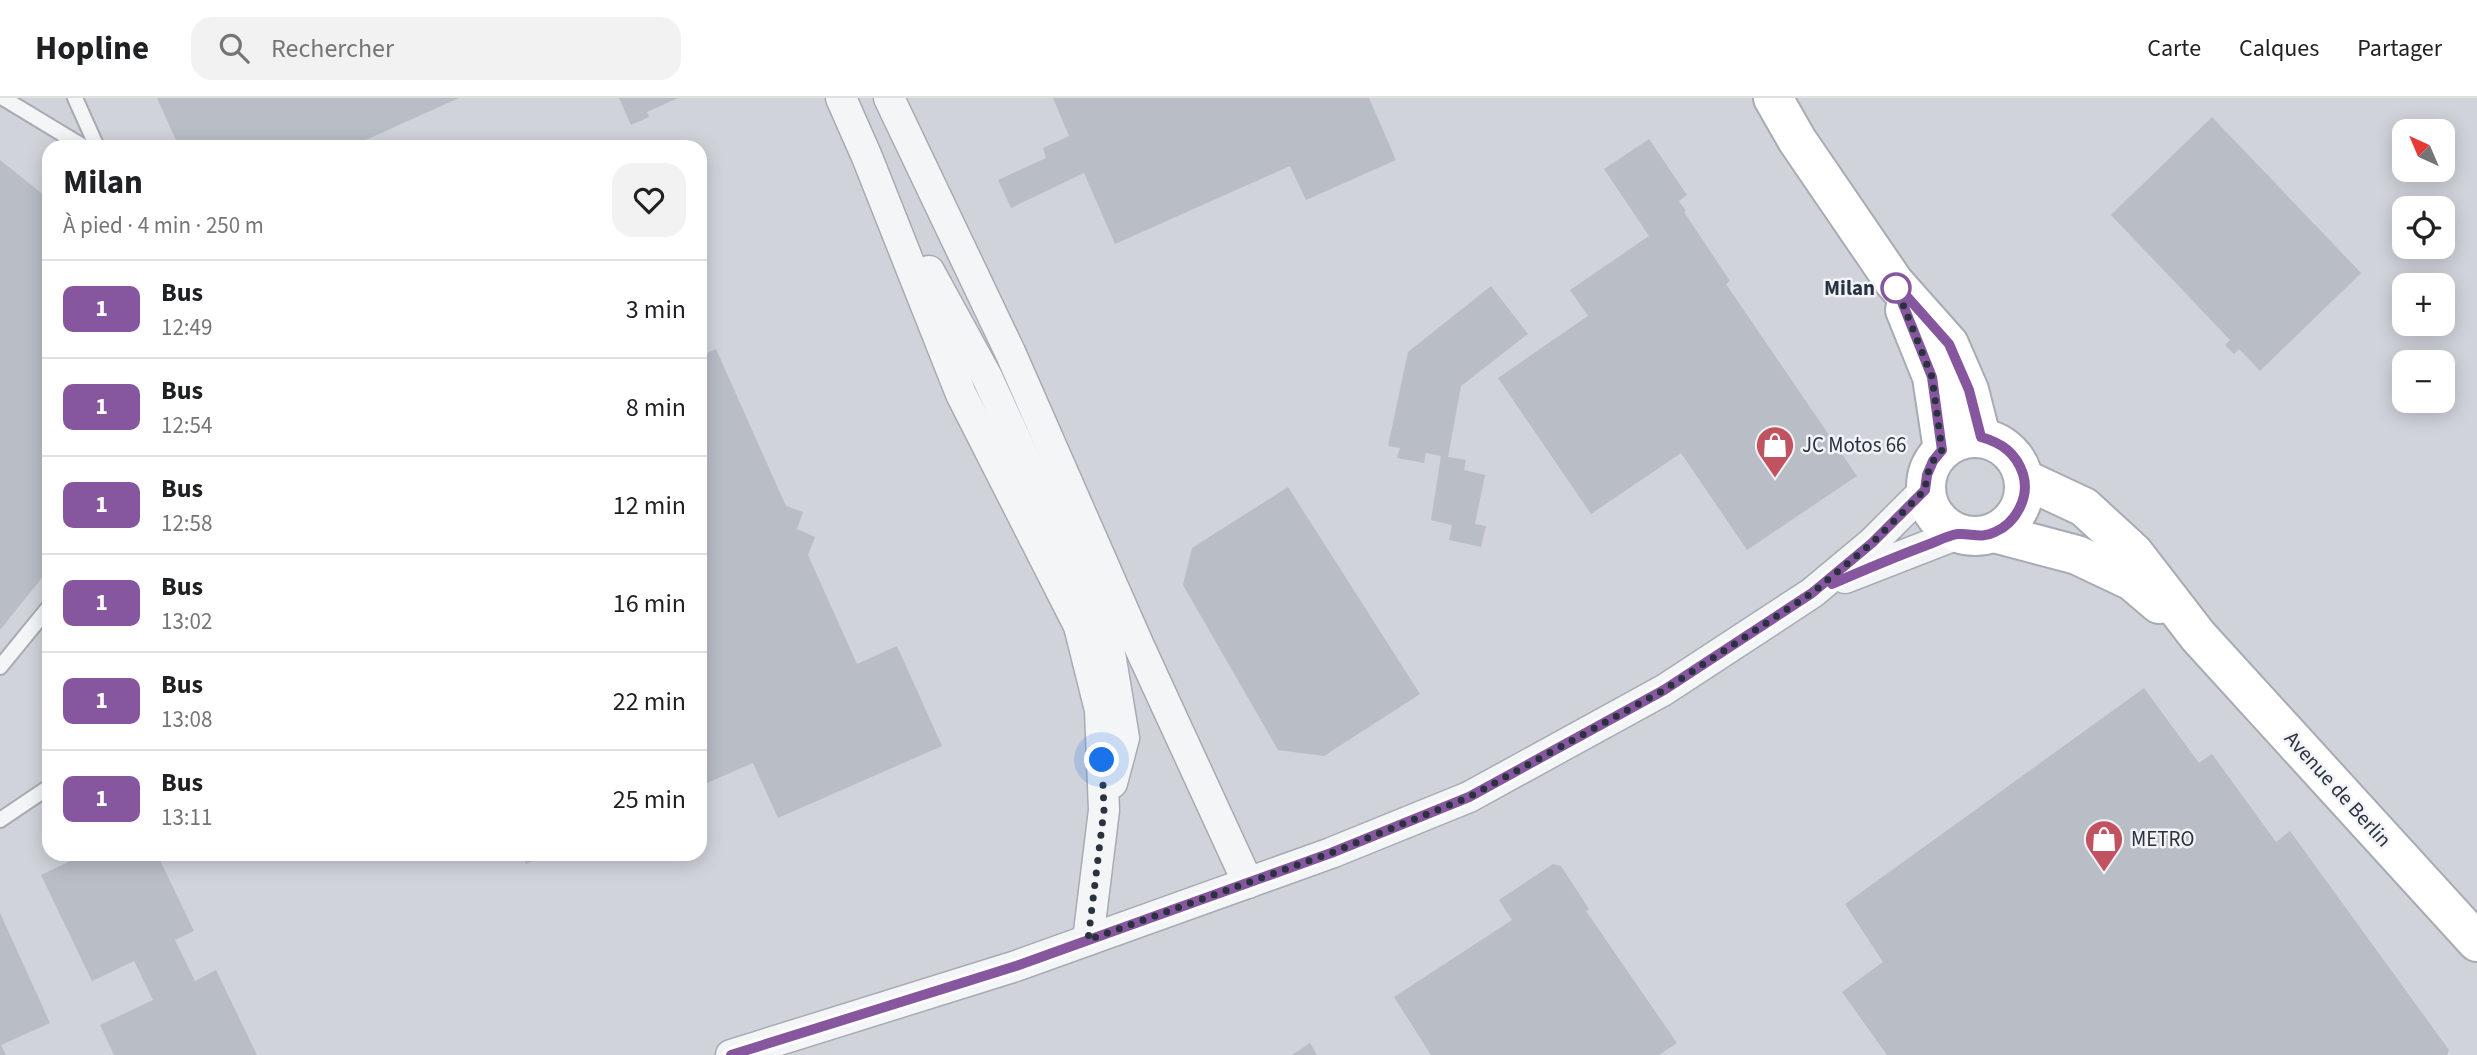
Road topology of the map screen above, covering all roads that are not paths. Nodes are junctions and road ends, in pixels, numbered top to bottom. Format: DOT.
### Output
graph roads {
  1 [pos="3,98"];
  2 [pos="75,98"];
  3 [pos="841,98"];
  4 [pos="890,98"];
  5 [pos="1773,98"];
  6 [pos="72,140"];
  7 [pos="94,140"];
  8 [pos="1894,282"];
  9 [pos="1981,437"];
  10 [pos="1942,450"];
  11 [pos="2024,480"];
  12 [pos="1925,490"];
  13 [pos="1976,533"];
  14 [pos="1812,593"];
  15 [pos="42,616"];
  16 [pos="2198,636"];
  17 [pos="0,667"];
  18 [pos="42,792"];
  19 [pos="0,820"];
  20 [pos="1248,883"];
  21 [pos="1088,940"];
  22 [pos="2477,942"];
  23 [pos="786,1047"];
  24 [pos="731,1055"];
  1 -- 6 [label="lane"];
  2 -- 7 [label="lane"];
  3 -- 21 [label="street"];
  4 -- 20 [label="street"];
  5 -- 8 [label="street"];
  8 -- 9 [label="street"];
  8 -- 10 [label="street"];
  9 -- 10 [label="street"];
  9 -- 11 [label="street"];
  10 -- 12 [label="street"];
  11 -- 13 [label="street"];
  11 -- 16 [label="street, Avenue de Berlin"];
  12 -- 13 [label="street"];
  12 -- 14 [label="street"];
  13 -- 14 [label="street"];
  13 -- 16 [label="street, Avenue de Berlin"];
  14 -- 20 [label="street"];
  15 -- 17 [label="lane"];
  16 -- 22 [label="street, Avenue de Berlin"];
  18 -- 19 [label="lane"];
  20 -- 21 [label="street"];
  21 -- 23 [label="street"];
  23 -- 24 [label="street"];
}
